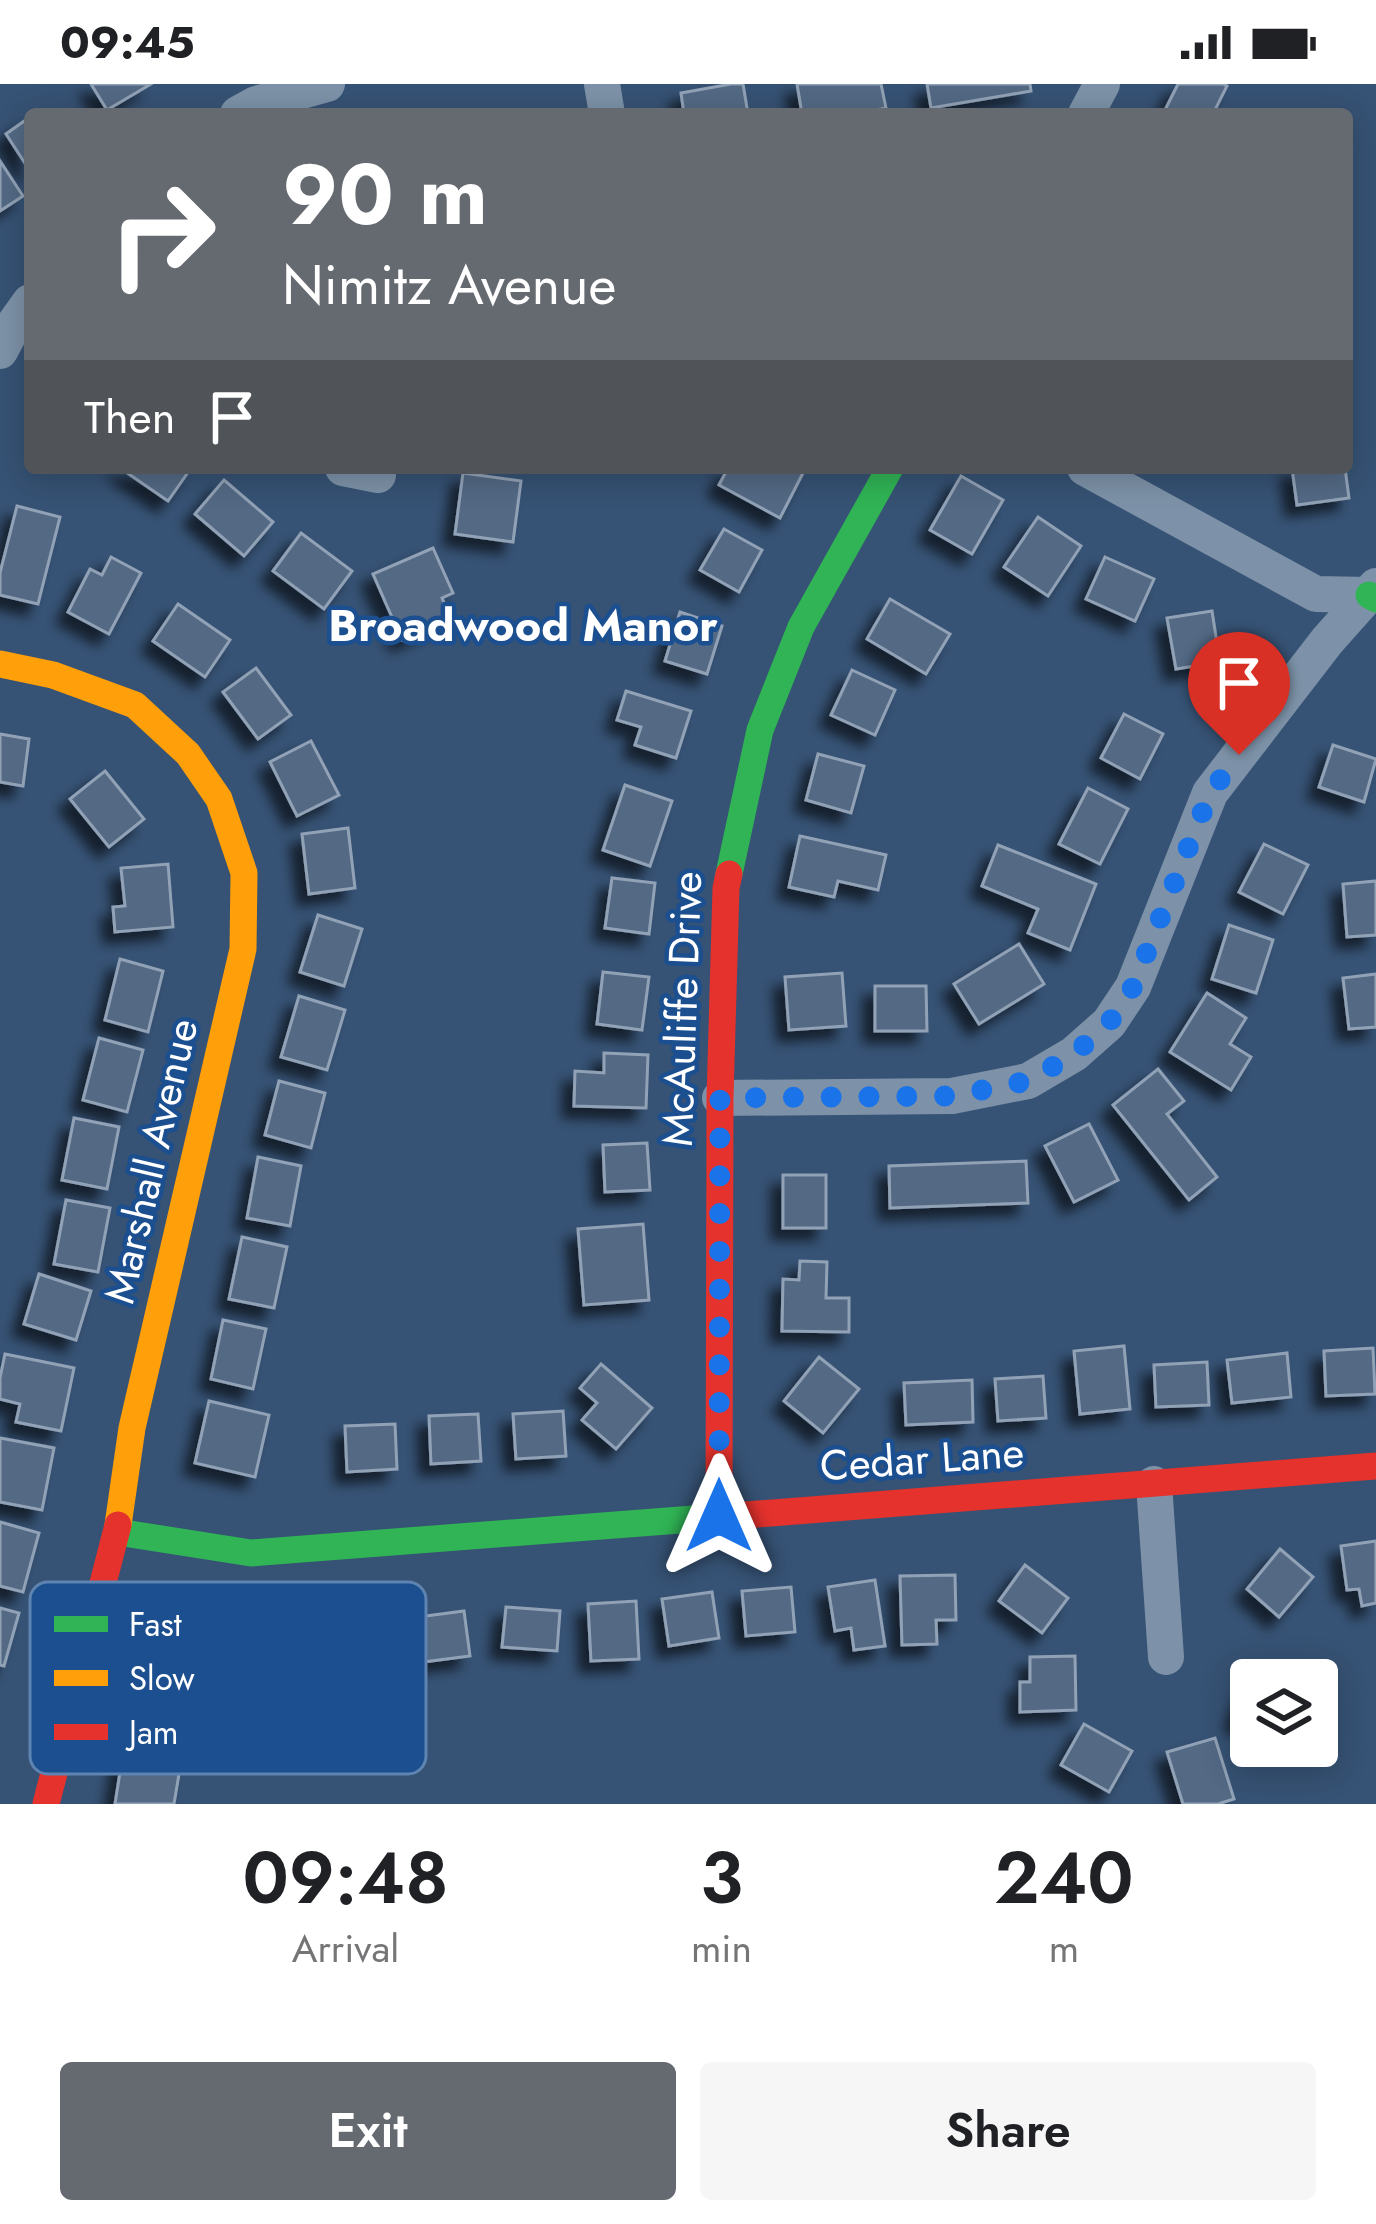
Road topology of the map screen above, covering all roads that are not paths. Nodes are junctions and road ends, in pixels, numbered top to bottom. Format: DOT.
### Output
graph roads {
  1 [pos="327,84"];
  2 [pos="249,108"];
  3 [pos="24,310"];
  4 [pos="0,351"];
  5 [pos="887,474"];
  6 [pos="1096,474"];
  7 [pos="1374,594"];
  8 [pos="0,664"];
  9 [pos="720,1098"];
  10 [pos="1376,1466"];
  11 [pos="1154,1484"];
  12 [pos="719,1516"];
  13 [pos="117,1532"];
  14 [pos="104,1582"];
  15 [pos="1166,1657"];
  16 [pos="54,1774"];
  17 [pos="46,1804"];
  1 -- 2 [label="street"];
  3 -- 4 [label="street"];
  5 -- 9 [label="street, McAuliffe Drive"];
  6 -- 7 [label="street"];
  7 -- 9 [label="street"];
  8 -- 13 [label="street, Marshall Avenue"];
  9 -- 12 [label="street, McAuliffe Drive"];
  10 -- 11 [label="street, Cedar Lane"];
  11 -- 12 [label="street, Cedar Lane"];
  11 -- 15 [label="street"];
  12 -- 13 [label="street, Cedar Lane"];
  13 -- 14 [label="street, Marshall Avenue"];
  16 -- 17 [label="street, Marshall Avenue"];
}
